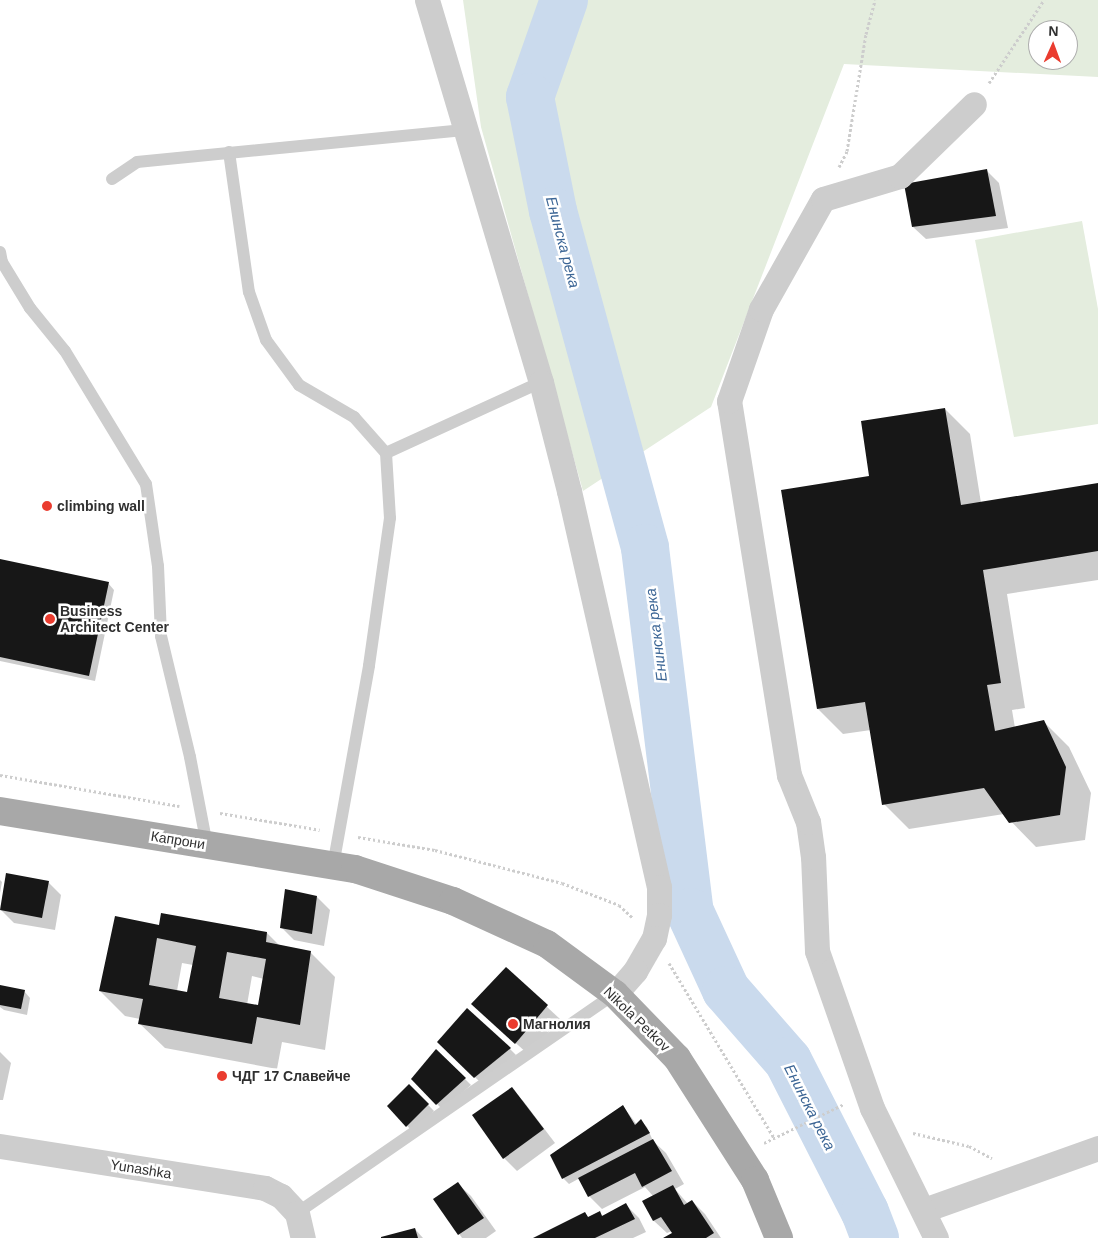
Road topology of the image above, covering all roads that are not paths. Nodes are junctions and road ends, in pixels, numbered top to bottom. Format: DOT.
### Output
graph roads {
  1 [pos="427,0"];
  2 [pos="974,104"];
  3 [pos="466,130"];
  4 [pos="229,152"];
  5 [pos="112,179"];
  6 [pos="0,252"];
  7 [pos="541,382"];
  8 [pos="386,453"];
  9 [pos="0,811"];
  10 [pos="207,845"];
  11 [pos="344,867"];
  12 [pos="615,994"];
  13 [pos="0,1146"];
  14 [pos="1098,1148"];
  15 [pos="289,1204"];
  16 [pos="924,1210"];
  17 [pos="303,1238"];
  18 [pos="779,1238"];
  19 [pos="936,1238"];
  1 -- 3 [label="street"];
  2 -- 16 [label="street"];
  3 -- 4 [label="lane"];
  3 -- 7 [label="street"];
  4 -- 5 [label="lane"];
  4 -- 8 [label="lane"];
  6 -- 10 [label="lane"];
  7 -- 8 [label="lane"];
  7 -- 12 [label="street"];
  8 -- 11 [label="lane"];
  9 -- 10 [label="main road, Капрони"];
  10 -- 11 [label="main road, Капрони"];
  11 -- 12 [label="main road, Nikola Petkov"];
  12 -- 15 [label="lane"];
  12 -- 18 [label="main road, Nikola Petkov"];
  13 -- 15 [label="street, Yunashka"];
  14 -- 16 [label="street"];
  15 -- 17 [label="street"];
  16 -- 19 [label="street"];
}
